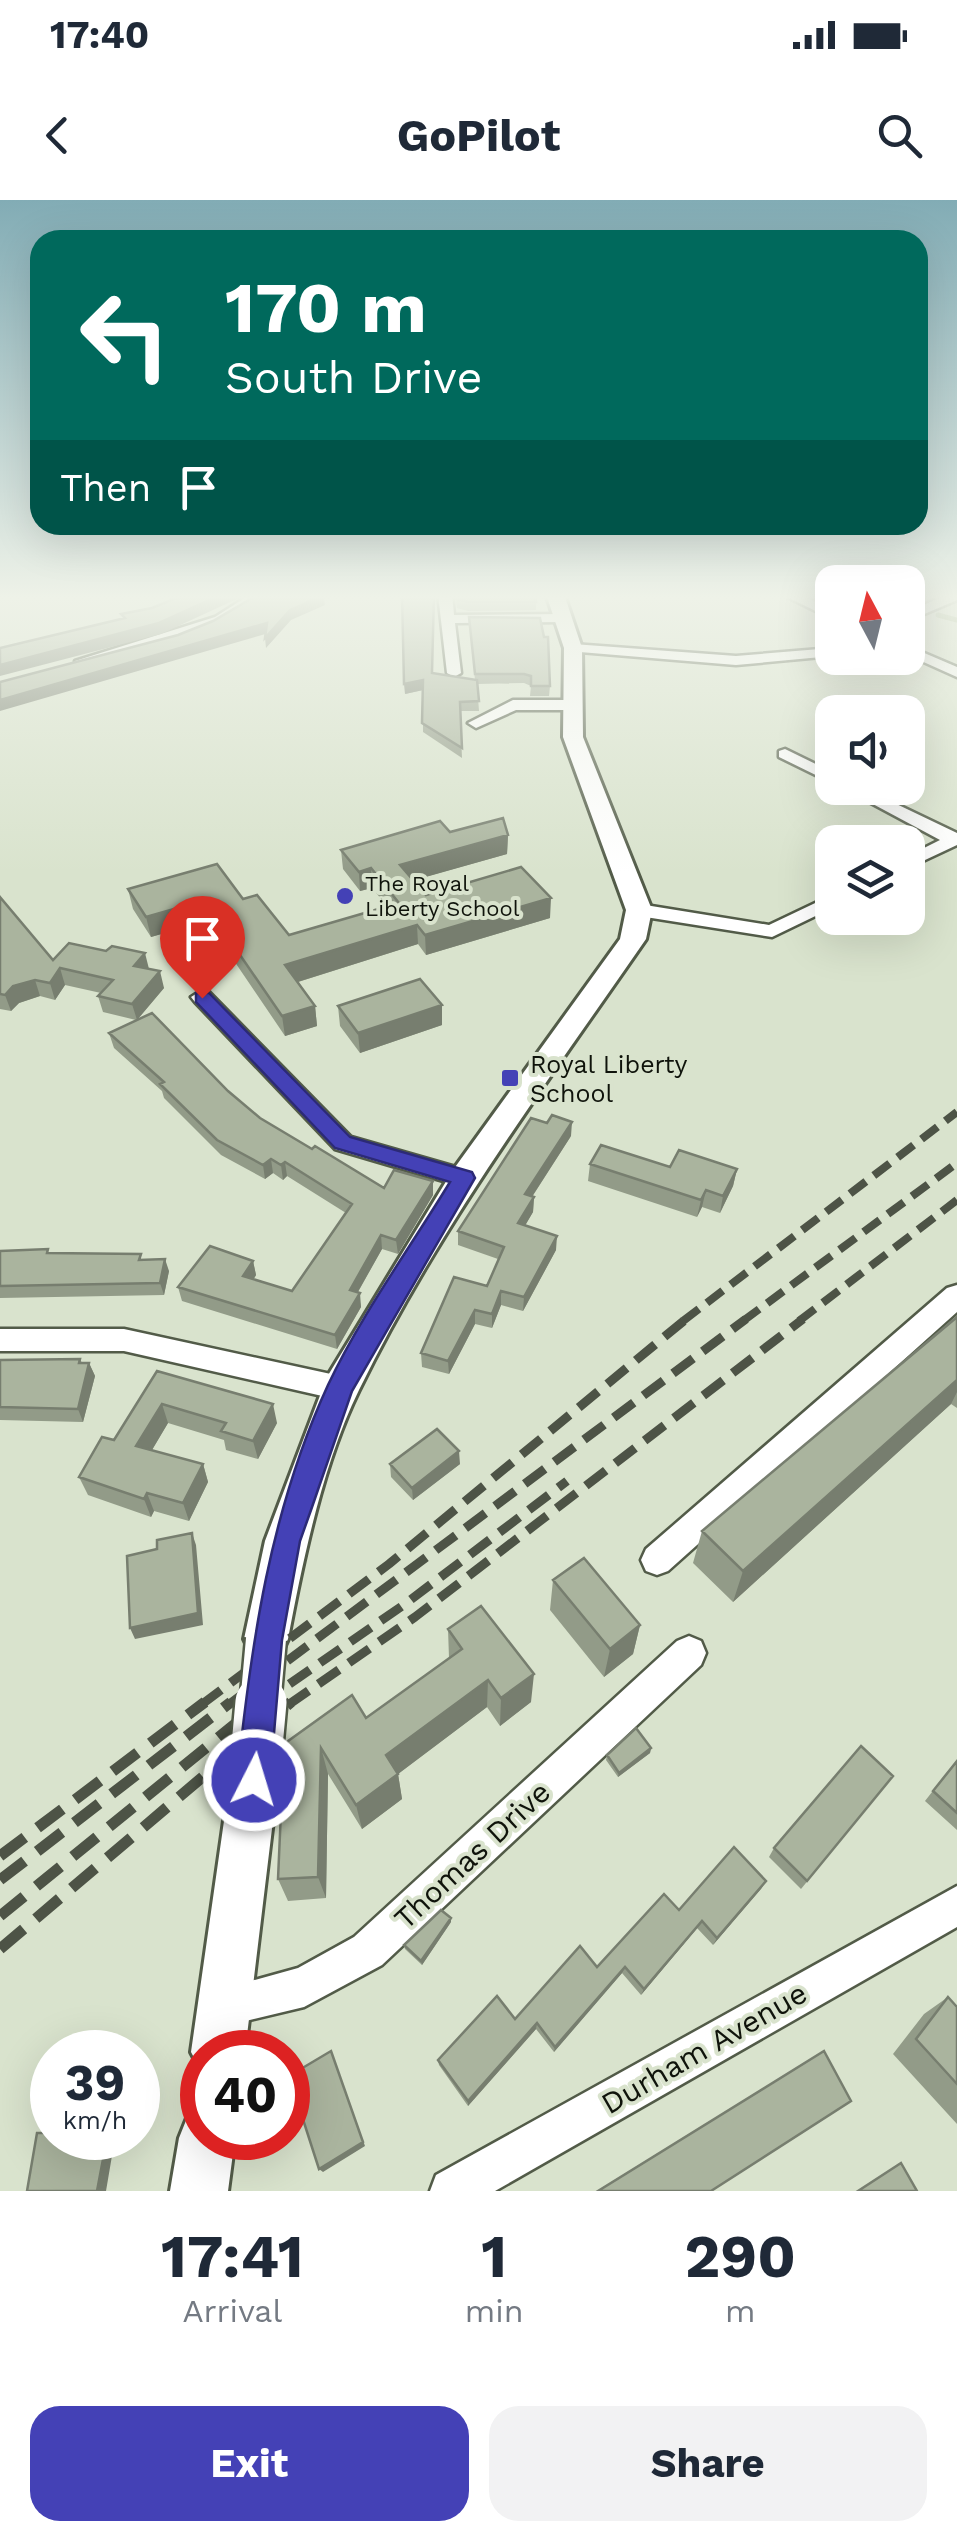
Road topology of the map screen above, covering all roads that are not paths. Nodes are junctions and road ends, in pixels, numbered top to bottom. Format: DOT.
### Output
graph roads {
  1 [pos="573,687"];
  2 [pos="573,705"];
  3 [pos="476,723"];
  4 [pos="785,754"];
  5 [pos="815,769"];
  6 [pos="886,805"];
  7 [pos="955,838"];
  8 [pos="925,854"];
  9 [pos="639,910"];
  10 [pos="815,910"];
  11 [pos="202,998"];
  12 [pos="464,1178"];
  13 [pos="957,1296"];
  14 [pos="0,1340"];
  15 [pos="340,1388"];
  16 [pos="657,1560"];
  17 [pos="690,1654"];
  18 [pos="957,1904"];
  19 [pos="222,2029"];
  20 [pos="204,2160"];
  21 [pos="200,2191"];
  22 [pos="452,2191"];
  1 -- 2 [label="street"];
  2 -- 3 [label="street"];
  2 -- 9 [label="street"];
  4 -- 5 [label="street"];
  6 -- 7 [label="street"];
  7 -- 8 [label="street"];
  9 -- 10 [label="street"];
  9 -- 12 [label="street"];
  11 -- 12 [label="street"];
  12 -- 15 [label="street"];
  13 -- 16 [label="street"];
  14 -- 15 [label="street"];
  15 -- 19 [label="street, bridge"];
  17 -- 19 [label="street, Thomas Drive"];
  18 -- 22 [label="street, Durham Avenue"];
  20 -- 21 [label="street"];
}
